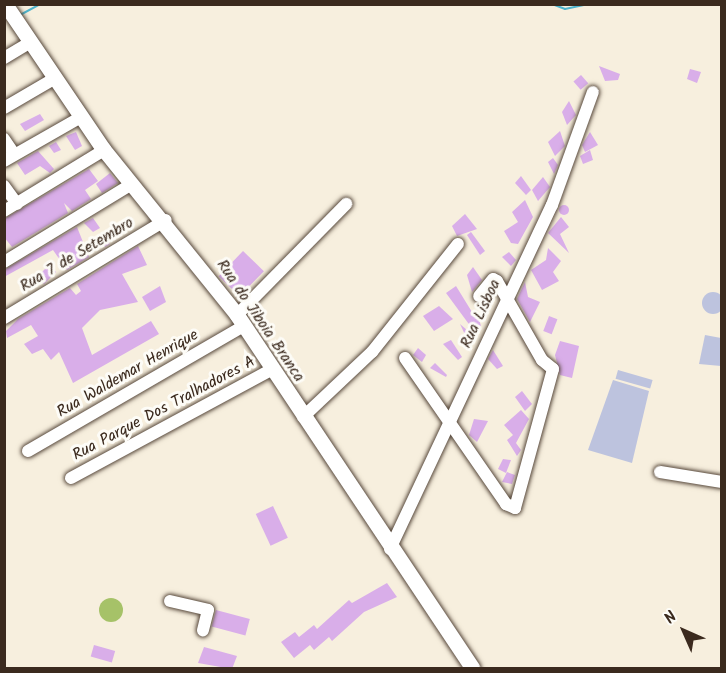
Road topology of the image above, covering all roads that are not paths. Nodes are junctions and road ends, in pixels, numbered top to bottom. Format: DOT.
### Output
graph roads {
  1 [pos="8,10"];
  2 [pos="29,43"];
  3 [pos="4,58"];
  4 [pos="52,80"];
  5 [pos="593,92"];
  6 [pos="4,108"];
  7 [pos="81,117"];
  8 [pos="4,139"];
  9 [pos="104,150"];
  10 [pos="9,158"];
  11 [pos="132,184"];
  12 [pos="4,186"];
  13 [pos="17,204"];
  14 [pos="346,204"];
  15 [pos="4,211"];
  16 [pos="166,220"];
  17 [pos="458,244"];
  18 [pos="6,257"];
  19 [pos="479,296"];
  20 [pos="506,298"];
  21 [pos="4,318"];
  22 [pos="240,320"];
  23 [pos="405,358"];
  24 [pos="273,369"];
  25 [pos="303,417"];
  26 [pos="449,422"];
  27 [pos="28,451"];
  28 [pos="660,472"];
  29 [pos="71,478"];
  30 [pos="722,482"];
  31 [pos="390,549"];
  32 [pos="170,601"];
  33 [pos="203,630"];
  34 [pos="472,669"];
  1 -- 2 [label="main road, Rua do Jiboia Branca"];
  2 -- 3 [label="street"];
  2 -- 4 [label="main road, Rua do Jiboia Branca"];
  4 -- 6 [label="street"];
  4 -- 7 [label="main road, Rua do Jiboia Branca"];
  5 -- 20 [label="street, Rua Lisboa"];
  7 -- 9 [label="main road, Rua do Jiboia Branca"];
  7 -- 10 [label="street"];
  8 -- 10 [label="street"];
  9 -- 11 [label="main road, Rua do Jiboia Branca"];
  9 -- 13 [label="street"];
  11 -- 16 [label="main road, Rua do Jiboia Branca"];
  11 -- 18 [label="street"];
  12 -- 13 [label="street"];
  13 -- 15 [label="street"];
  14 -- 22 [label="street, Rua Waldemar Henrique"];
  16 -- 21 [label="street, Rua 7 de Setembro"];
  16 -- 22 [label="main road, Rua do Jiboia Branca"];
  17 -- 25 [label="street"];
  19 -- 20 [label="street"];
  20 -- 26 [label="street, Rua Lisboa"];
  20 -- 26 [label="street"];
  22 -- 24 [label="main road, Rua do Jiboia Branca"];
  22 -- 27 [label="street, Rua Waldemar Henrique"];
  23 -- 26 [label="street"];
  24 -- 25 [label="main road, Rua do Jiboia Branca"];
  24 -- 29 [label="street, Rua Parque Dos Tralhadores A"];
  25 -- 31 [label="main road, Rua do Jiboia Branca"];
  26 -- 31 [label="street, Rua Lisboa"];
  28 -- 30 [label="street"];
  31 -- 34 [label="main road, Rua do Jiboia Branca"];
  32 -- 33 [label="street"];
}
